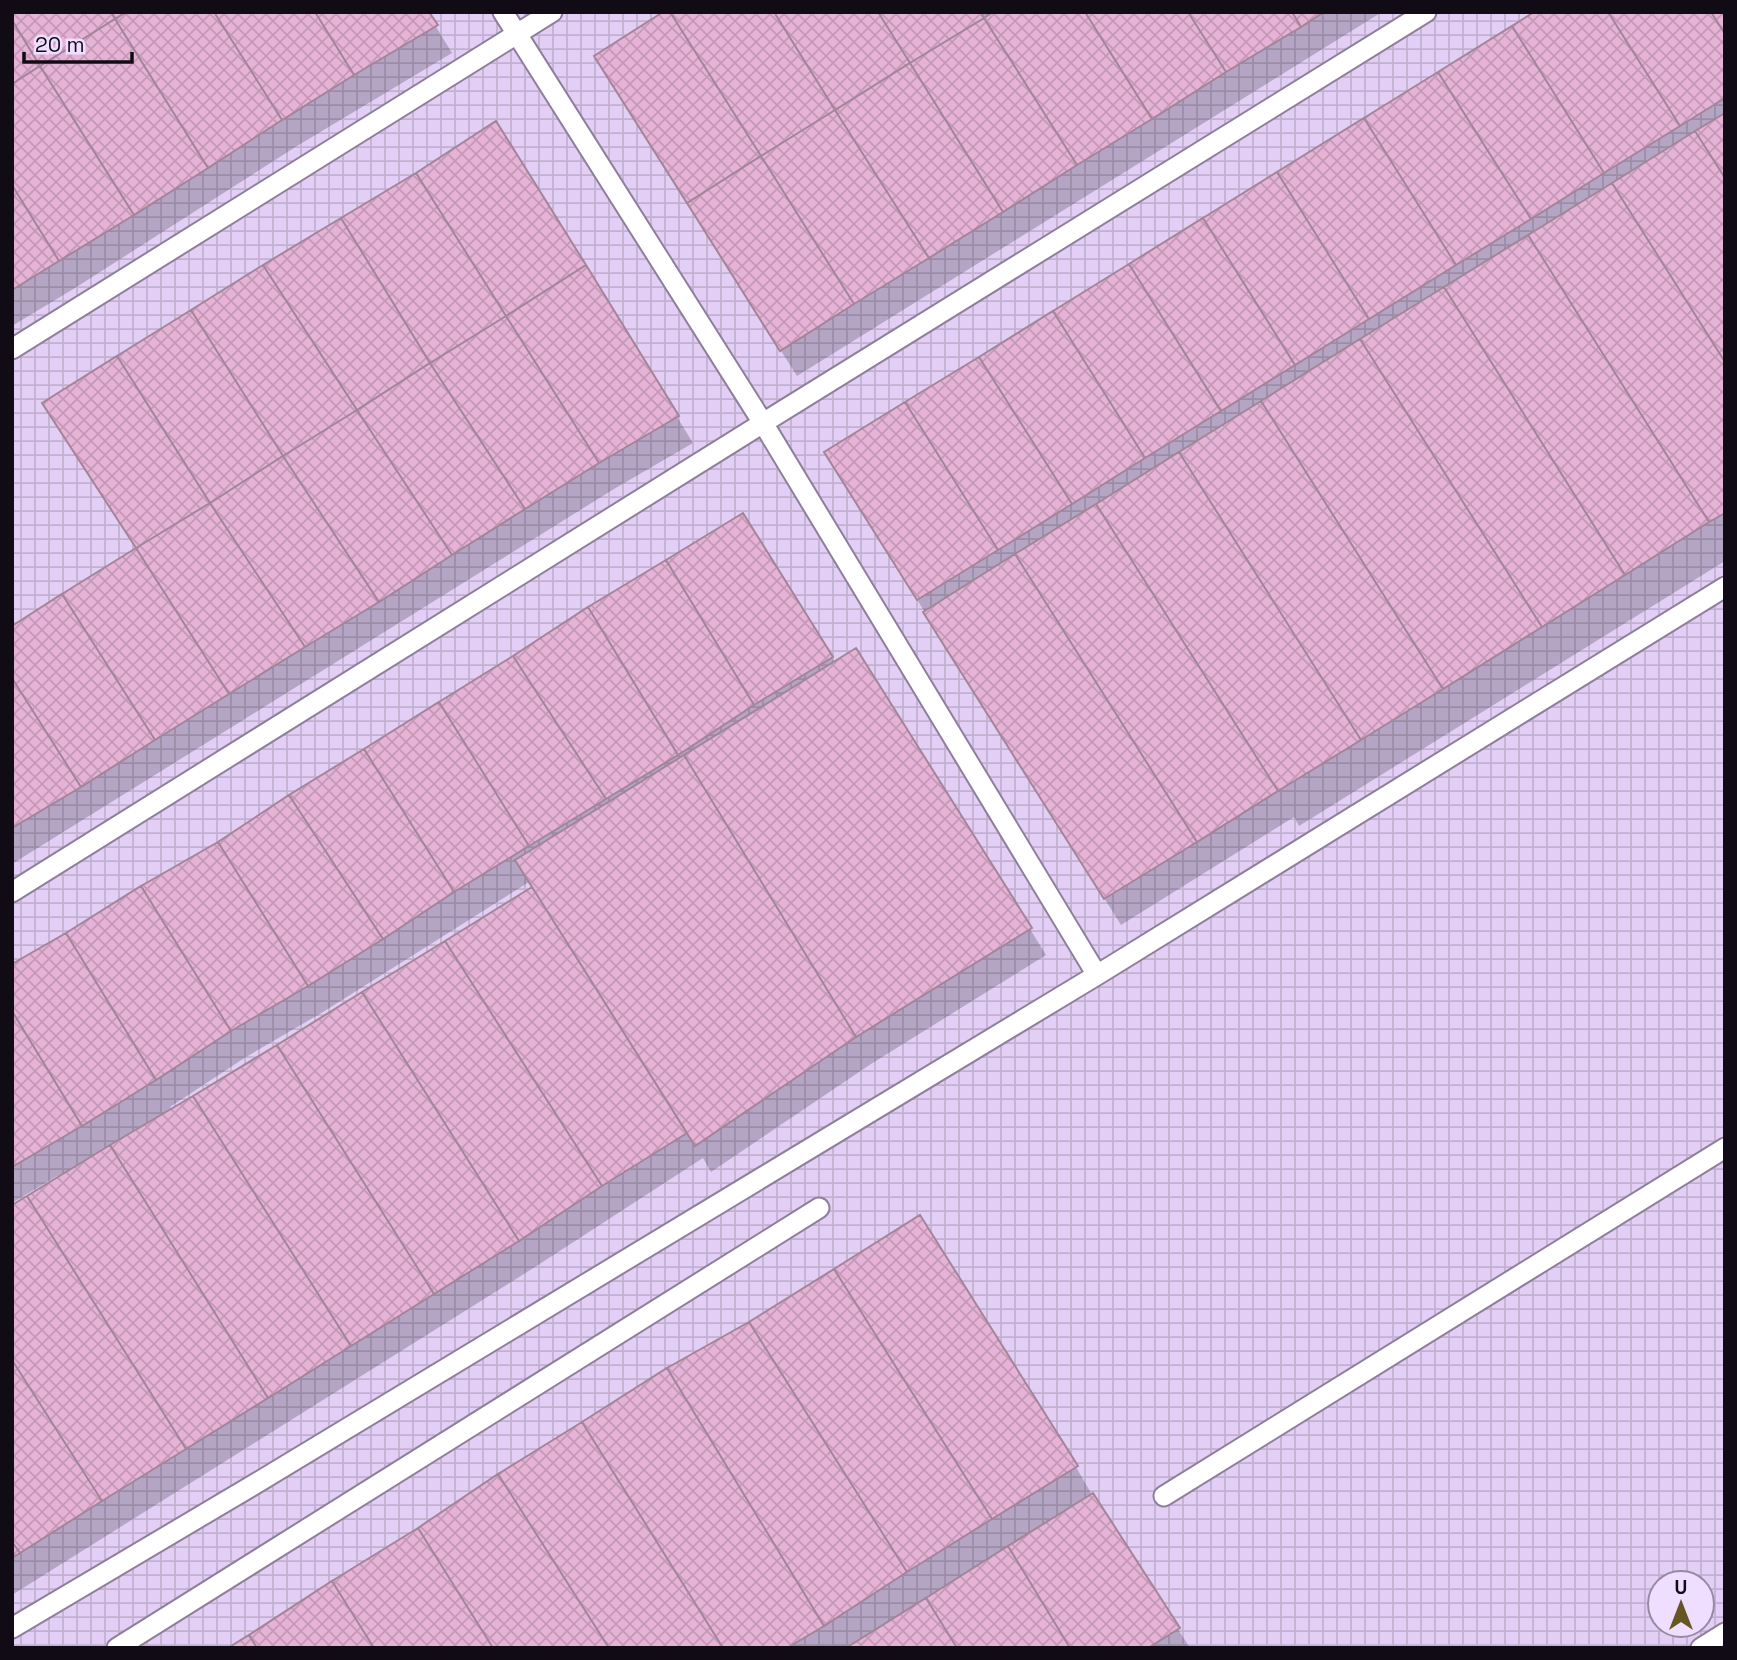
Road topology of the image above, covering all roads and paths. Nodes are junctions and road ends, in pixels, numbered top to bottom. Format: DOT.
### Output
graph roads {
  1 [pos="503,12"];
  2 [pos="552,12"];
  3 [pos="1426,12"];
  4 [pos="516,34"];
  5 [pos="12,349"];
  6 [pos="763,423"];
  7 [pos="1725,587"];
  8 [pos="12,892"];
  9 [pos="1097,975"];
  10 [pos="1725,1148"];
  11 [pos="819,1208"];
  12 [pos="1164,1496"];
  13 [pos="12,1628"];
  14 [pos="1725,1633"];
  15 [pos="117,1648"];
  16 [pos="1701,1648"];
  1 -- 4 [label="lane"];
  2 -- 4 [label="lane"];
  3 -- 6 [label="lane"];
  4 -- 5 [label="lane"];
  4 -- 6 [label="lane"];
  6 -- 8 [label="lane"];
  6 -- 9 [label="lane"];
  7 -- 9 [label="lane"];
  9 -- 13 [label="lane"];
  10 -- 12 [label="lane"];
  11 -- 15 [label="lane"];
  14 -- 16 [label="lane"];
}
